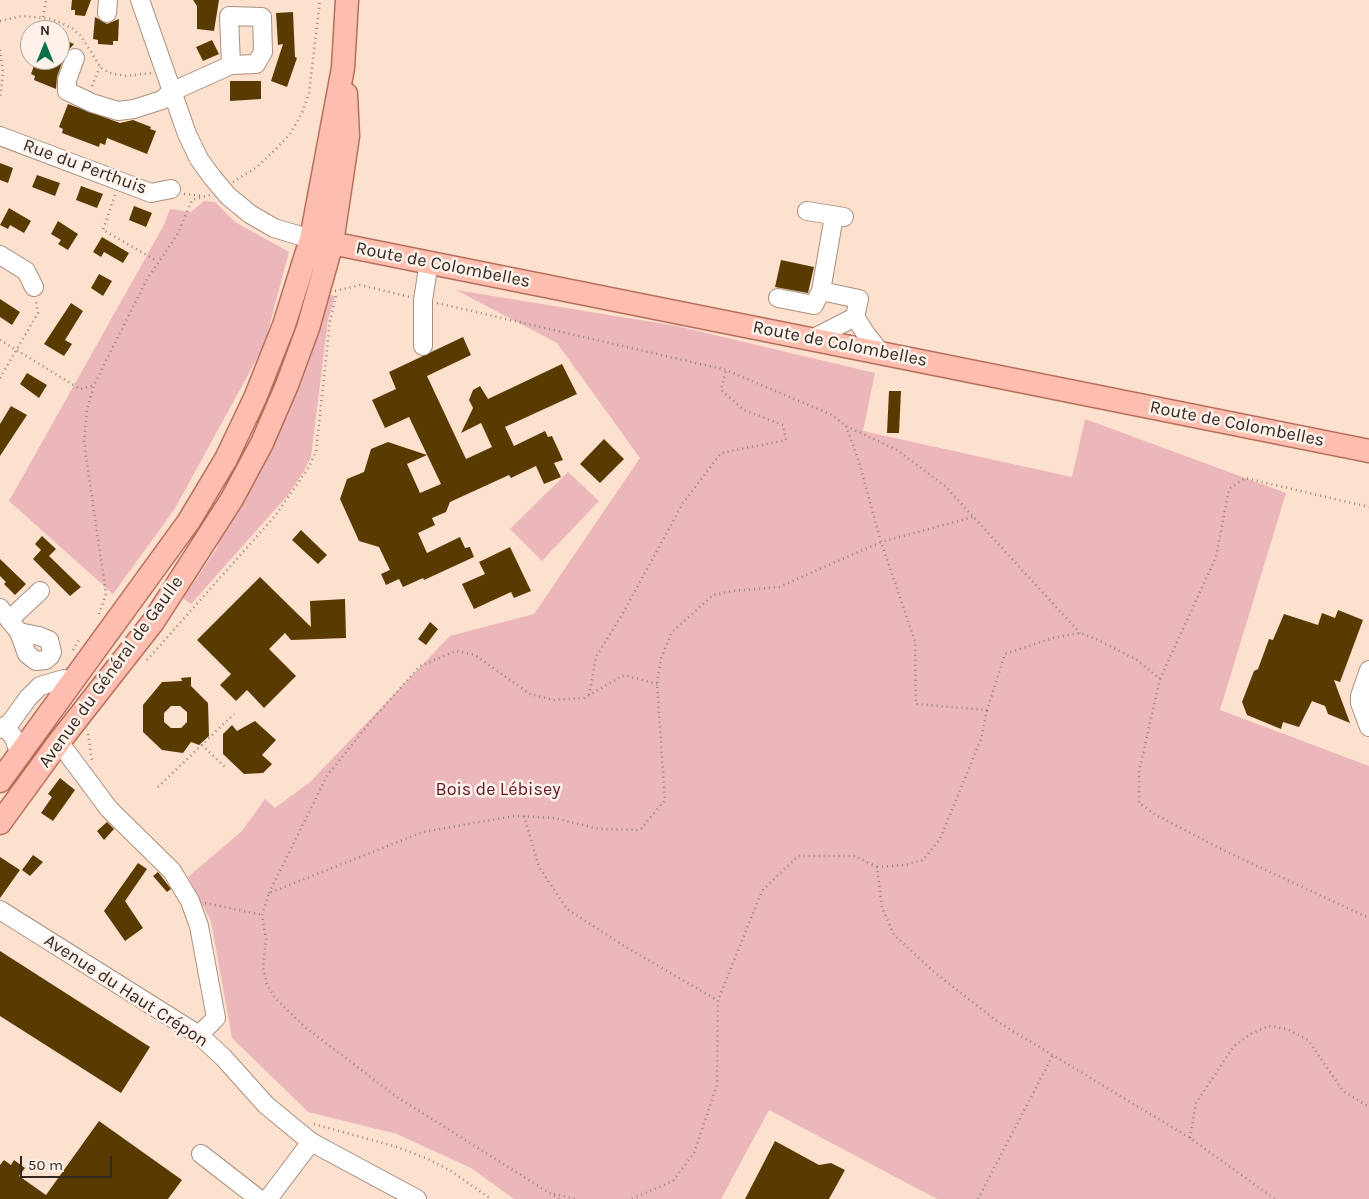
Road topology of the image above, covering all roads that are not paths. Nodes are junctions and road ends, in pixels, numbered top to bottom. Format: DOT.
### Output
graph roads {
  1 [pos="140,0"];
  2 [pos="347,0"];
  3 [pos="75,58"];
  4 [pos="231,65"];
  5 [pos="171,92"];
  6 [pos="0,136"];
  7 [pos="171,189"];
  8 [pos="807,211"];
  9 [pos="321,241"];
  10 [pos="0,255"];
  11 [pos="429,262"];
  12 [pos="34,287"];
  13 [pos="821,291"];
  14 [pos="778,298"];
  15 [pos="856,317"];
  16 [pos="814,338"];
  17 [pos="423,346"];
  18 [pos="880,352"];
  19 [pos="1369,451"];
  20 [pos="40,591"];
  21 [pos="9,620"];
  22 [pos="1369,670"];
  23 [pos="74,682"];
  24 [pos="3,727"];
  25 [pos="1369,727"];
  26 [pos="59,742"];
  27 [pos="20,754"];
  28 [pos="0,781"];
  29 [pos="0,823"];
  30 [pos="0,910"];
  31 [pos="199,1035"];
  32 [pos="310,1142"];
  33 [pos="201,1154"];
  34 [pos="259,1199"];
  35 [pos="268,1199"];
  36 [pos="417,1199"];
  1 -- 5 [label="street"];
  2 -- 9 [label="main road"];
  3 -- 5 [label="street"];
  4 -- 5 [label="street"];
  5 -- 9 [label="street"];
  6 -- 7 [label="street, Rue du Perthuis"];
  8 -- 13 [label="street"];
  9 -- 11 [label="main road, Route de Colombelles"];
  9 -- 23 [label="main road, Avenue du Général de Gaulle"];
  9 -- 26 [label="main road, Avenue du Général de Gaulle"];
  10 -- 12 [label="street"];
  11 -- 16 [label="main road, Route de Colombelles"];
  11 -- 17 [label="street"];
  13 -- 14 [label="street"];
  13 -- 15 [label="street"];
  15 -- 16 [label="street"];
  15 -- 18 [label="street"];
  16 -- 18 [label="main road, Route de Colombelles"];
  18 -- 19 [label="main road, Route de Colombelles"];
  20 -- 21 [label="street"];
  22 -- 25 [label="street"];
  23 -- 24 [label="street"];
  23 -- 27 [label="main road, Avenue du Général de Gaulle"];
  24 -- 27 [label="street"];
  26 -- 29 [label="main road, Avenue du Général de Gaulle"];
  26 -- 31 [label="street"];
  27 -- 28 [label="main road, Avenue du Général de Gaulle"];
  30 -- 31 [label="street, Avenue du Haut Crépon"];
  31 -- 32 [label="street, Avenue du Haut Crépon"];
  32 -- 35 [label="street"];
  32 -- 36 [label="street, Avenue du Haut Crépon"];
  33 -- 34 [label="street"];
}
